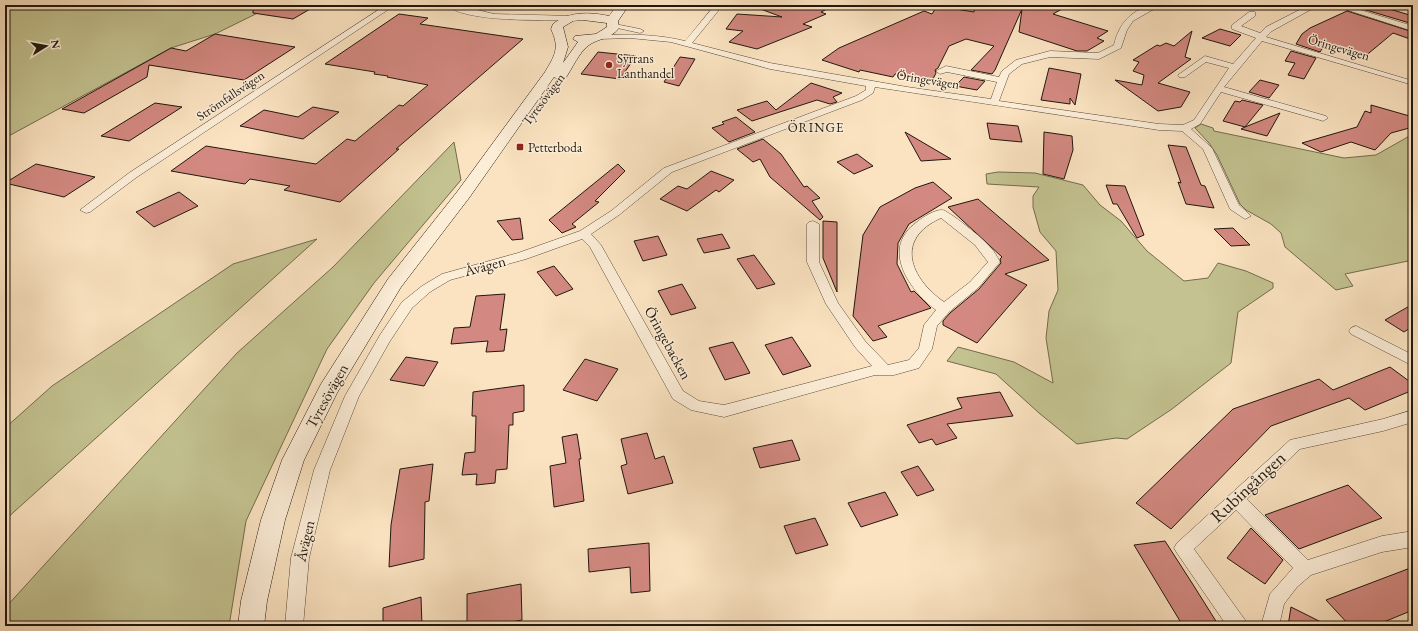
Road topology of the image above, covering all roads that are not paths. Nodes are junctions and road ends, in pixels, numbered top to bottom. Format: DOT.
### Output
graph roads {
  1 [pos="391,5"];
  2 [pos="450,5"];
  3 [pos="623,5"];
  4 [pos="719,5"];
  5 [pos="1157,5"];
  6 [pos="1315,5"];
  7 [pos="1336,5"];
  8 [pos="607,6"];
  9 [pos="1252,14"];
  10 [pos="578,17"];
  11 [pos="521,18"];
  12 [pos="612,23"];
  13 [pos="1413,29"];
  14 [pos="559,32"];
  15 [pos="595,38"];
  16 [pos="1261,38"];
  17 [pos="671,40"];
  18 [pos="688,43"];
  19 [pos="1234,67"];
  20 [pos="940,71"];
  21 [pos="1182,75"];
  22 [pos="1002,80"];
  23 [pos="1411,83"];
  24 [pos="871,84"];
  25 [pos="1219,88"];
  26 [pos="994,103"];
  27 [pos="1323,118"];
  28 [pos="1185,128"];
  29 [pos="462,195"];
  30 [pos="86,210"];
  31 [pos="1245,216"];
  32 [pos="813,224"];
  33 [pos="584,234"];
  34 [pos="944,309"];
  35 [pos="1356,331"];
  36 [pos="1413,361"];
  37 [pos="880,370"];
  38 [pos="1413,416"];
  39 [pos="1235,498"];
  40 [pos="1413,539"];
  41 [pos="1305,568"];
  42 [pos="251,626"];
  43 [pos="294,626"];
  44 [pos="1238,626"];
  45 [pos="1270,626"];
  1 -- 30 [label="street, Strömfallsvägen"];
  2 -- 11 [label="street"];
  3 -- 12 [label="main road, Tyresövägen"];
  4 -- 18 [label="street"];
  5 -- 22 [label="street"];
  6 -- 16 [label="street, Öringevägen"];
  7 -- 13 [label="street"];
  8 -- 10 [label="main road"];
  9 -- 16 [label="street, Öringevägen"];
  10 -- 11 [label="street"];
  10 -- 12 [label="main road"];
  10 -- 14 [label="main road"];
  11 -- 14 [label="street"];
  12 -- 15 [label="main road, Tyresövägen"];
  12 -- 17 [label="street, Öringevägen"];
  14 -- 15 [label="main road"];
  14 -- 29 [label="main road, Tyresövägen"];
  15 -- 17 [label="street, Öringevägen"];
  15 -- 29 [label="main road, Tyresövägen"];
  16 -- 19 [label="street, Öringevägen"];
  16 -- 23 [label="street, Öringevägen"];
  17 -- 18 [label="street, Öringevägen"];
  18 -- 24 [label="street, Öringevägen"];
  19 -- 21 [label="street"];
  19 -- 25 [label="street, Öringevägen"];
  20 -- 22 [label="street"];
  22 -- 26 [label="street"];
  24 -- 26 [label="street, Öringevägen"];
  24 -- 33 [label="street, Åvägen"];
  25 -- 27 [label="street"];
  25 -- 28 [label="street, Öringevägen"];
  26 -- 28 [label="street, Öringevägen"];
  28 -- 31 [label="street"];
  29 -- 42 [label="main road, Tyresövägen"];
  32 -- 37 [label="street"];
  33 -- 37 [label="street, Öringebacken"];
  33 -- 43 [label="street, Åvägen"];
  34 -- 34 [label="street"];
  34 -- 37 [label="street, Öringebacken"];
  35 -- 36 [label="street"];
  38 -- 39 [label="street, Rubingången"];
  39 -- 41 [label="street"];
  39 -- 44 [label="street, Rubingången"];
  40 -- 41 [label="street"];
  41 -- 45 [label="street"];
}
